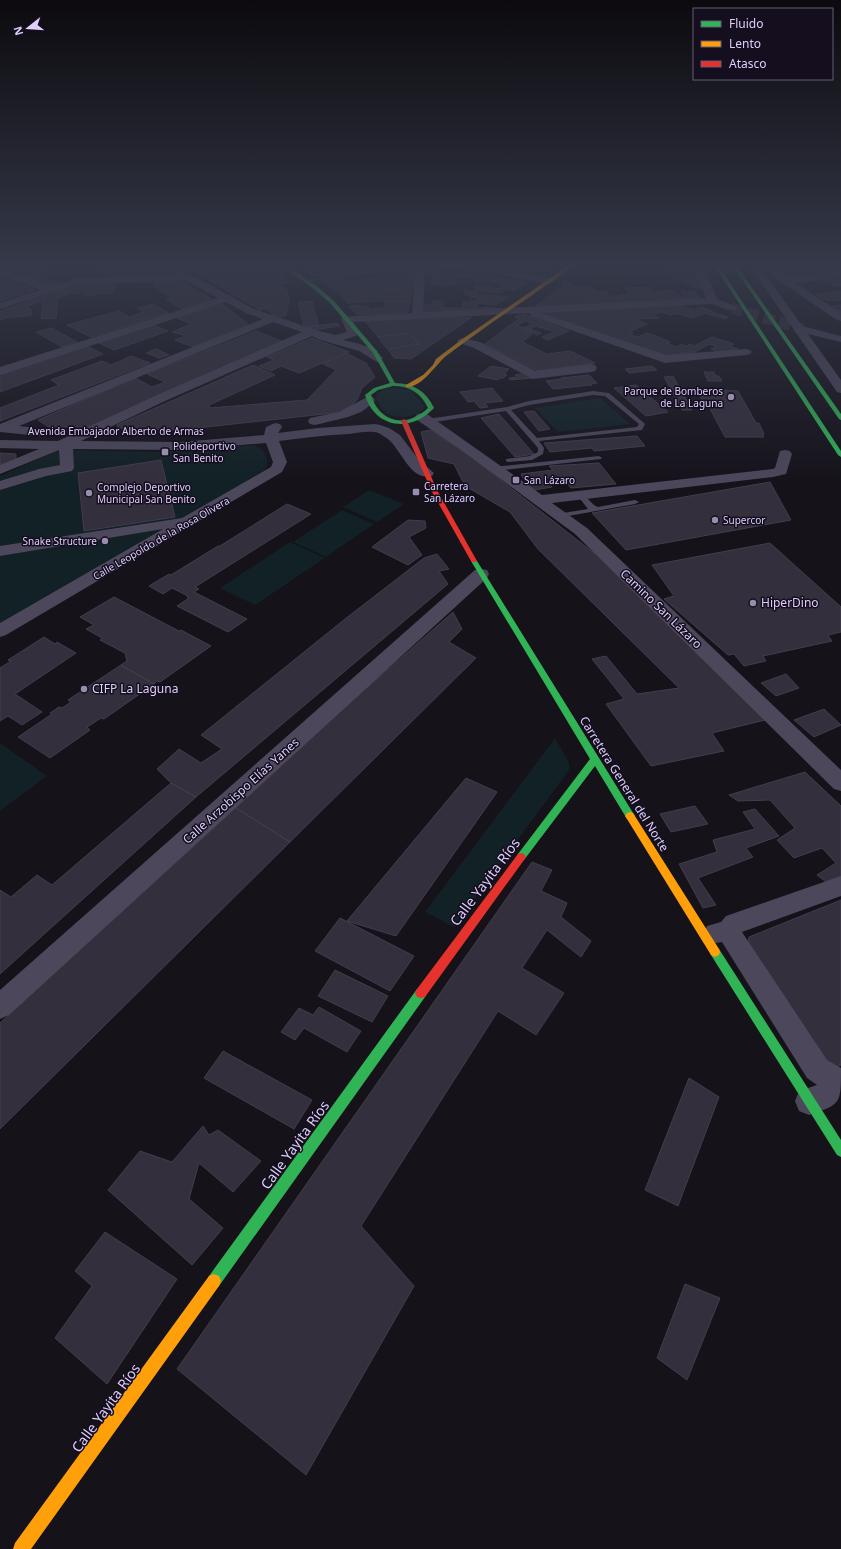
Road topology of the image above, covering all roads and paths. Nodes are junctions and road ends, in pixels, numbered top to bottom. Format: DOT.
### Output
graph roads {
  1 [pos="105,337"];
  2 [pos="226,337"];
  3 [pos="304,337"];
  4 [pos="323,337"];
  5 [pos="364,337"];
  6 [pos="468,337"];
  7 [pos="600,337"];
  8 [pos="764,337"];
  9 [pos="786,337"];
  10 [pos="804,337"];
  11 [pos="841,340"];
  12 [pos="463,341"];
  13 [pos="808,344"];
  14 [pos="746,352"];
  15 [pos="379,360"];
  16 [pos="438,360"];
  17 [pos="393,368"];
  18 [pos="420,368"];
  19 [pos="591,368"];
  20 [pos="0,371"];
  21 [pos="393,384"];
  22 [pos="408,386"];
  23 [pos="841,390"];
  24 [pos="369,400"];
  25 [pos="507,409"];
  26 [pos="427,415"];
  27 [pos="445,418"];
  28 [pos="841,418"];
  29 [pos="387,419"];
  30 [pos="404,421"];
  31 [pos="279,425"];
  32 [pos="641,426"];
  33 [pos="0,428"];
  34 [pos="648,430"];
  35 [pos="88,432"];
  36 [pos="318,432"];
  37 [pos="270,438"];
  38 [pos="535,440"];
  39 [pos="0,444"];
  40 [pos="62,445"];
  41 [pos="469,449"];
  42 [pos="785,454"];
  43 [pos="841,455"];
  44 [pos="599,458"];
  45 [pos="501,464"];
  46 [pos="0,470"];
  47 [pos="427,473"];
  48 [pos="0,486"];
  49 [pos="581,495"];
  50 [pos="538,500"];
  51 [pos="635,502"];
  52 [pos="597,510"];
  53 [pos="560,516"];
  54 [pos="191,520"];
  55 [pos="0,551"];
  56 [pos="481,574"];
  57 [pos="0,631"];
  58 [pos="595,759"];
  59 [pos="841,783"];
  60 [pos="841,886"];
  61 [pos="728,931"];
  62 [pos="703,934"];
  63 [pos="0,1007"];
  64 [pos="840,1082"];
  65 [pos="809,1101"];
  66 [pos="841,1151"];
  67 [pos="21,1549"];
  1 -- 20 [label="street"];
  2 -- 33 [label="street"];
  3 -- 35 [label="street"];
  4 -- 15 [label="street"];
  5 -- 15 [label="main road"];
  6 -- 12 [label="main road"];
  7 -- 14 [label="street"];
  8 -- 43 [label="main road"];
  9 -- 28 [label="main road"];
  10 -- 13 [label="street"];
  11 -- 13 [label="street"];
  12 -- 16 [label="main road"];
  12 -- 19 [label="street"];
  13 -- 23 [label="street"];
  15 -- 17 [label="main road"];
  15 -- 21 [label="main road"];
  16 -- 18 [label="main road"];
  16 -- 22 [label="main road"];
  21 -- 22 [label="main road"];
  21 -- 24 [label="main road"];
  22 -- 26 [label="main road"];
  24 -- 29 [label="main road"];
  24 -- 31 [label="street, Avenida Embajador Alberto de Armas"];
  25 -- 27 [label="lane"];
  25 -- 32 [label="lane"];
  25 -- 38 [label="lane"];
  26 -- 27 [label="street, Camino San Lázaro"];
  26 -- 30 [label="main road"];
  26 -- 41 [label="street, Camino San Lázaro"];
  27 -- 41 [label="street, Camino San Lázaro"];
  29 -- 30 [label="main road"];
  29 -- 36 [label="street, Avenida Embajador Alberto de Armas"];
  30 -- 47 [label="main road, Carretera General del Norte"];
  31 -- 35 [label="street, Avenida Embajador Alberto de Armas"];
  31 -- 37 [label="street"];
  32 -- 34 [label="lane"];
  32 -- 38 [label="lane"];
  33 -- 35 [label="street, Avenida Embajador Alberto de Armas"];
  35 -- 40 [label="street"];
  36 -- 37 [label="street, Avenida Embajador Alberto de Armas"];
  36 -- 47 [label="street, Avenida Embajador Alberto de Armas"];
  37 -- 40 [label="street, Avenida Embajador Alberto de Armas"];
  37 -- 54 [label="street, Calle Leopoldo de la Rosa Olivera"];
  38 -- 45 [label="lane"];
  39 -- 40 [label="street, Avenida Embajador Alberto de Armas"];
  40 -- 46 [label="street"];
  40 -- 48 [label="street"];
  41 -- 45 [label="street, Camino San Lázaro"];
  42 -- 49 [label="street"];
  44 -- 45 [label="lane"];
  45 -- 50 [label="street, Camino San Lázaro"];
  47 -- 56 [label="main road, Carretera General del Norte"];
  49 -- 50 [label="street"];
  49 -- 52 [label="lane"];
  50 -- 53 [label="street, Camino San Lázaro"];
  51 -- 52 [label="lane"];
  52 -- 53 [label="lane"];
  53 -- 59 [label="street, Camino San Lázaro"];
  54 -- 55 [label="street"];
  54 -- 57 [label="street, Calle Leopoldo de la Rosa Olivera"];
  56 -- 58 [label="main road, Carretera General del Norte"];
  56 -- 63 [label="street, Calle Arzobispo Elías Yanes"];
  58 -- 62 [label="main road, Carretera General del Norte"];
  58 -- 67 [label="main road, Calle Yayita Ríos"];
  60 -- 61 [label="street"];
  61 -- 62 [label="street"];
  61 -- 64 [label="street"];
  62 -- 65 [label="main road, Carretera General del Norte"];
  64 -- 65 [label="street"];
  65 -- 66 [label="main road, Carretera General del Norte"];
}
